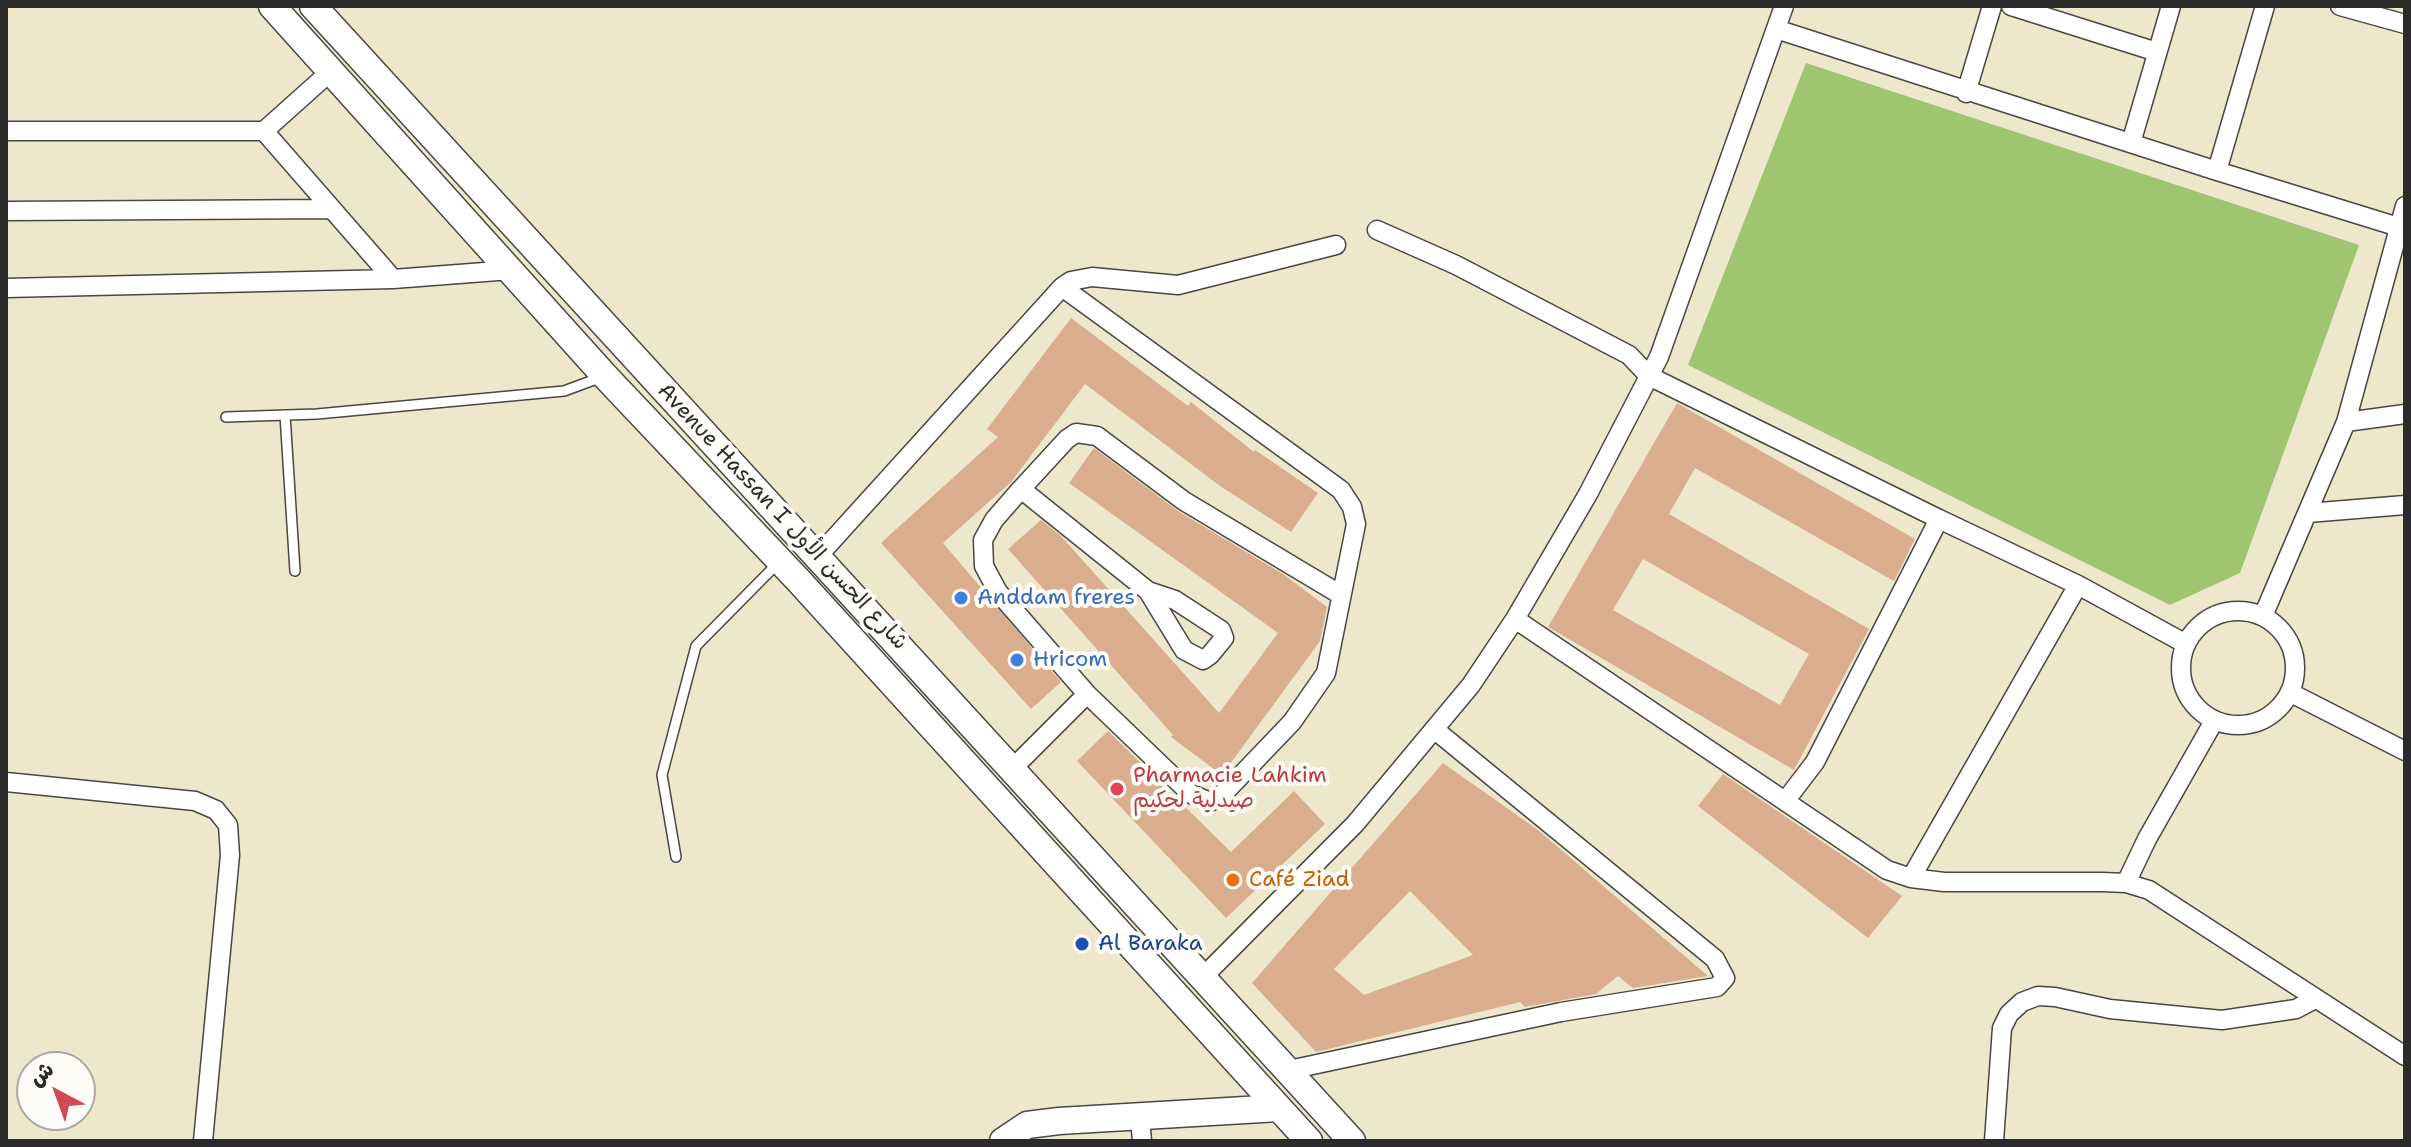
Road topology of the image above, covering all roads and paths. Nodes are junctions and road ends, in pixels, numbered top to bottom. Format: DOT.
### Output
graph roads {
  1 [pos="272,6"];
  2 [pos="313,6"];
  3 [pos="1784,6"];
  4 [pos="1992,6"];
  5 [pos="2011,6"];
  6 [pos="2171,6"];
  7 [pos="2265,6"];
  8 [pos="2340,6"];
  9 [pos="2405,24"];
  10 [pos="1776,29"];
  11 [pos="2157,52"];
  12 [pos="330,72"];
  13 [pos="1966,93"];
  14 [pos="6,131"];
  15 [pos="264,131"];
  16 [pos="2131,143"];
  17 [pos="2217,171"];
  18 [pos="2405,206"];
  19 [pos="332,209"];
  20 [pos="6,211"];
  21 [pos="2402,228"];
  22 [pos="1377,230"];
  23 [pos="1336,245"];
  24 [pos="511,270"];
  25 [pos="393,279"];
  26 [pos="1062,287"];
  27 [pos="6,288"];
  28 [pos="605,376"];
  29 [pos="1649,376"];
  30 [pos="2405,414"];
  31 [pos="285,415"];
  32 [pos="226,417"];
  33 [pos="2346,422"];
  34 [pos="1021,489"];
  35 [pos="2405,505"];
  36 [pos="2308,513"];
  37 [pos="1939,519"];
  38 [pos="819,555"];
  39 [pos="780,561"];
  40 [pos="295,571"];
  41 [pos="2078,585"];
  42 [pos="1148,591"];
  43 [pos="1341,595"];
  44 [pos="2263,616"];
  45 [pos="1515,619"];
  46 [pos="2186,644"];
  47 [pos="2291,693"];
  48 [pos="1087,694"];
  49 [pos="2214,721"];
  50 [pos="1434,729"];
  51 [pos="2405,751"];
  52 [pos="1014,767"];
  53 [pos="6,782"];
  54 [pos="1786,800"];
  55 [pos="676,857"];
  56 [pos="1911,878"];
  57 [pos="2126,883"];
  58 [pos="1204,976"];
  59 [pos="2315,999"];
  60 [pos="2405,1056"];
  61 [pos="1289,1070"];
  62 [pos="1279,1108"];
  63 [pos="1141,1130"];
  64 [pos="203,1141"];
  65 [pos="1003,1141"];
  66 [pos="1309,1141"];
  67 [pos="1352,1141"];
  68 [pos="1994,1141"];
  1 -- 12 [label="main road"];
  2 -- 38 [label="main road, Avenue Hassan I شارع الحسن الأول"];
  3 -- 10 [label="street"];
  4 -- 13 [label="street"];
  5 -- 11 [label="street"];
  6 -- 11 [label="street"];
  7 -- 17 [label="street"];
  8 -- 9 [label="street"];
  10 -- 13 [label="street"];
  10 -- 29 [label="street"];
  11 -- 16 [label="street"];
  12 -- 15 [label="street"];
  12 -- 24 [label="main road"];
  13 -- 16 [label="street"];
  14 -- 15 [label="street"];
  15 -- 19 [label="street"];
  16 -- 17 [label="street"];
  17 -- 21 [label="street"];
  18 -- 21 [label="street"];
  19 -- 20 [label="street"];
  19 -- 25 [label="street"];
  21 -- 33 [label="street"];
  22 -- 29 [label="street"];
  23 -- 26 [label="street"];
  24 -- 25 [label="street"];
  24 -- 28 [label="main road"];
  25 -- 27 [label="street"];
  26 -- 38 [label="street"];
  26 -- 43 [label="street"];
  28 -- 31 [label="lane"];
  28 -- 39 [label="main road"];
  29 -- 37 [label="street"];
  29 -- 45 [label="street"];
  30 -- 33 [label="street"];
  31 -- 32 [label="lane"];
  31 -- 40 [label="lane"];
  33 -- 36 [label="street"];
  34 -- 42 [label="street"];
  34 -- 43 [label="street"];
  34 -- 48 [label="street"];
  35 -- 36 [label="street"];
  36 -- 44 [label="street"];
  37 -- 41 [label="street"];
  37 -- 54 [label="street"];
  38 -- 52 [label="main road, Avenue Hassan I شارع الحسن الأول"];
  39 -- 55 [label="lane"];
  39 -- 62 [label="main road"];
  41 -- 46 [label="street"];
  41 -- 56 [label="street"];
  43 -- 48 [label="street"];
  44 -- 46 [label="street"];
  44 -- 47 [label="street"];
  45 -- 50 [label="street"];
  45 -- 54 [label="street"];
  46 -- 49 [label="street"];
  47 -- 49 [label="street"];
  47 -- 51 [label="street"];
  48 -- 52 [label="street"];
  49 -- 57 [label="street"];
  50 -- 58 [label="street"];
  50 -- 61 [label="street"];
  52 -- 58 [label="main road, Avenue Hassan I شارع الحسن الأول"];
  53 -- 64 [label="street"];
  54 -- 56 [label="street"];
  56 -- 57 [label="street"];
  57 -- 59 [label="street"];
  58 -- 61 [label="main road, Avenue Hassan I شارع الحسن الأول"];
  59 -- 60 [label="street"];
  59 -- 68 [label="street"];
  61 -- 67 [label="main road, Avenue Hassan I شارع الحسن الأول"];
  62 -- 63 [label="main road"];
  62 -- 66 [label="main road"];
  63 -- 65 [label="main road"];
}
